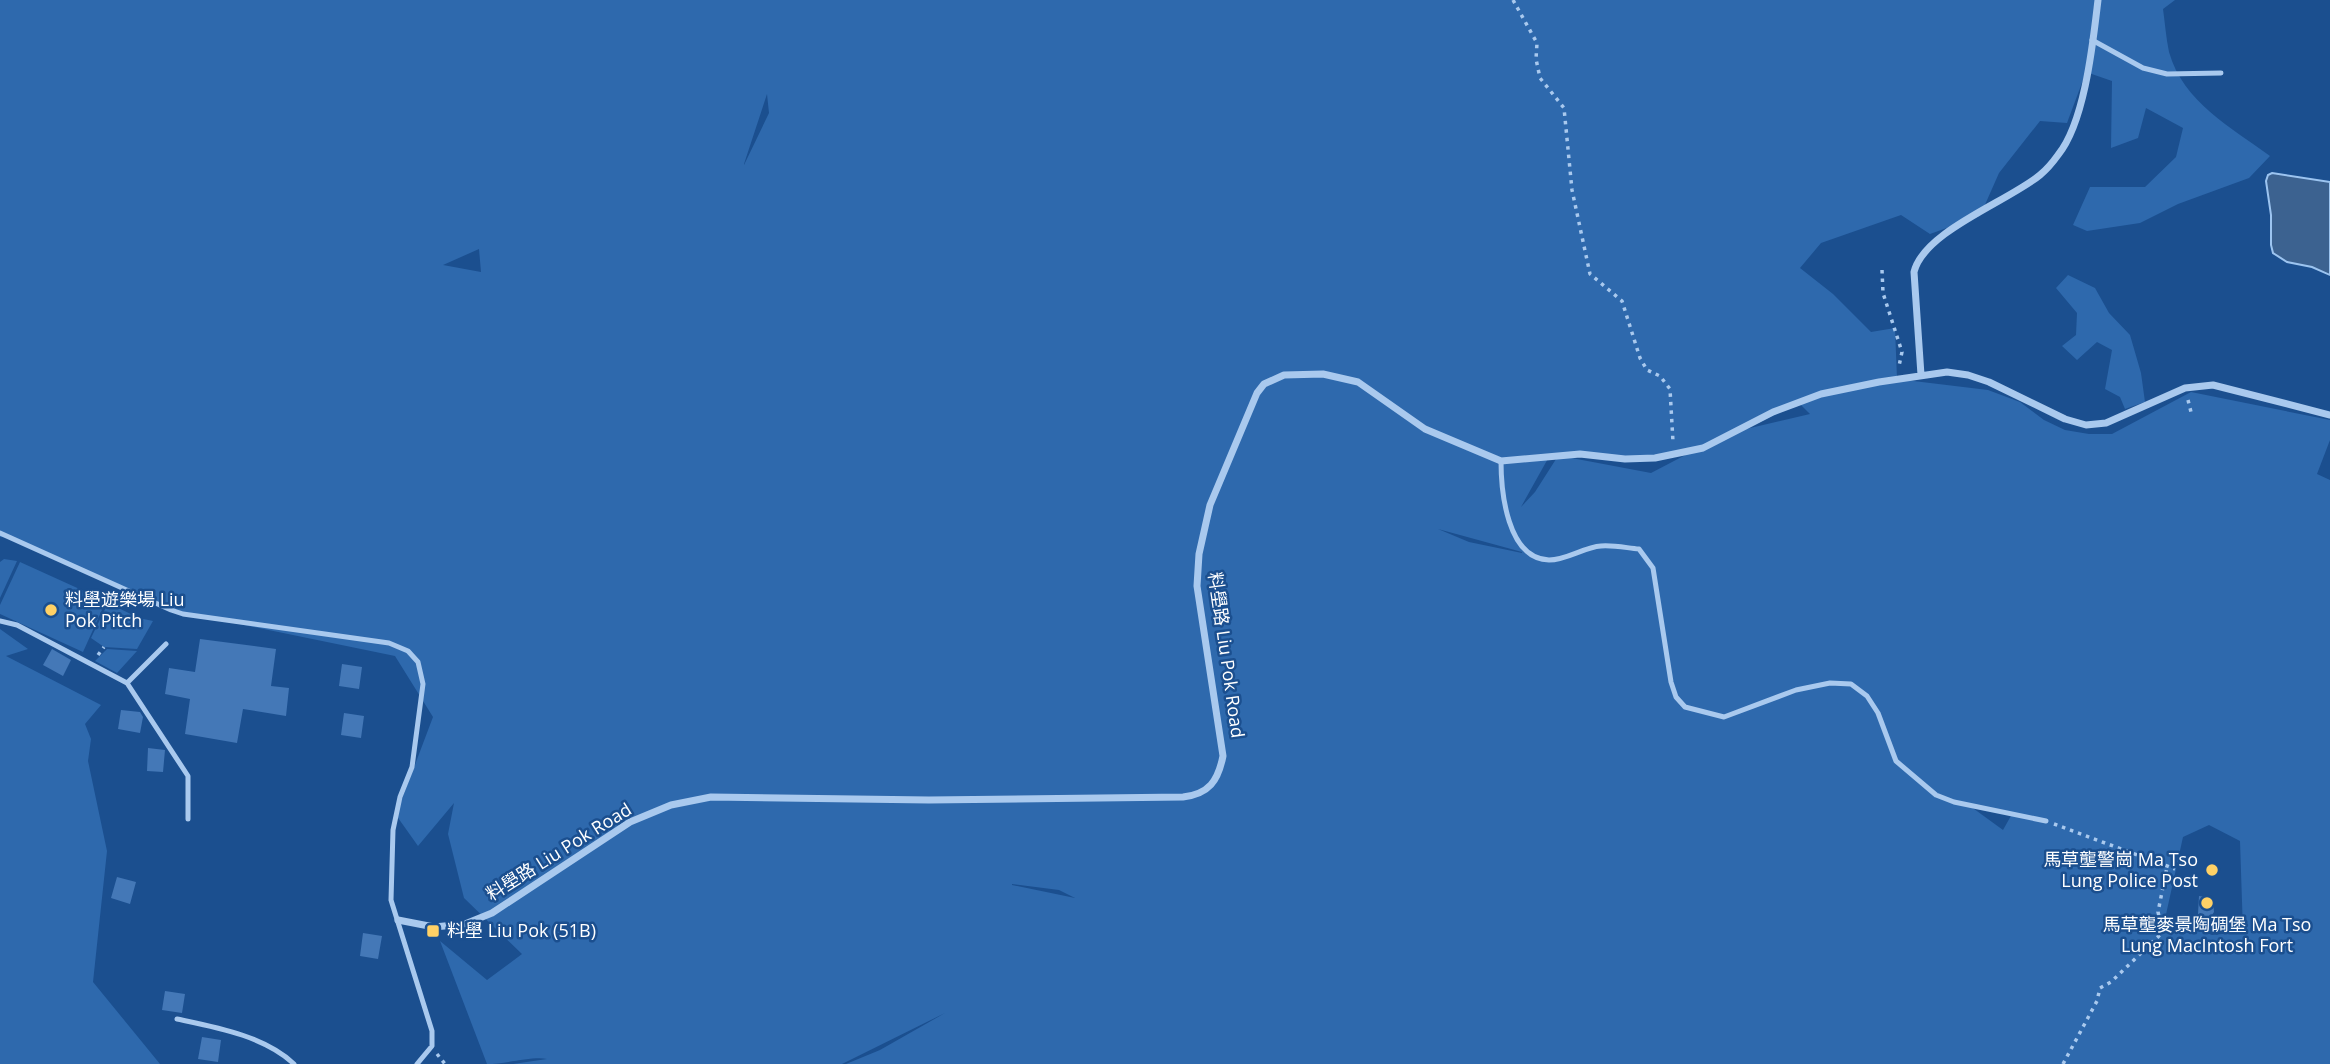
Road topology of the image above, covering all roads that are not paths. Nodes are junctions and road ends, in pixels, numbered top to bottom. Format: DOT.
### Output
graph roads {
  1 [pos="2098,0"];
  2 [pos="2092,40"];
  3 [pos="2221,74"];
  4 [pos="1922,375"];
  5 [pos="2330,415"];
  6 [pos="1501,461"];
  7 [pos="0,533"];
  8 [pos="0,621"];
  9 [pos="166,644"];
  10 [pos="127,683"];
  11 [pos="188,819"];
  12 [pos="2046,821"];
  13 [pos="398,920"];
  14 [pos="177,1019"];
  15 [pos="293,1064"];
  16 [pos="417,1064"];
  1 -- 2 [label="street"];
  2 -- 3 [label="lane"];
  2 -- 4 [label="street"];
  4 -- 5 [label="street, 料壆路 Liu Pok Road"];
  4 -- 6 [label="street, 料壆路 Liu Pok Road"];
  6 -- 12 [label="lane"];
  6 -- 13 [label="street, 料壆路 Liu Pok Road"];
  7 -- 13 [label="lane"];
  8 -- 10 [label="lane"];
  9 -- 10 [label="lane"];
  10 -- 11 [label="lane"];
  13 -- 16 [label="lane"];
  14 -- 15 [label="lane"];
}
